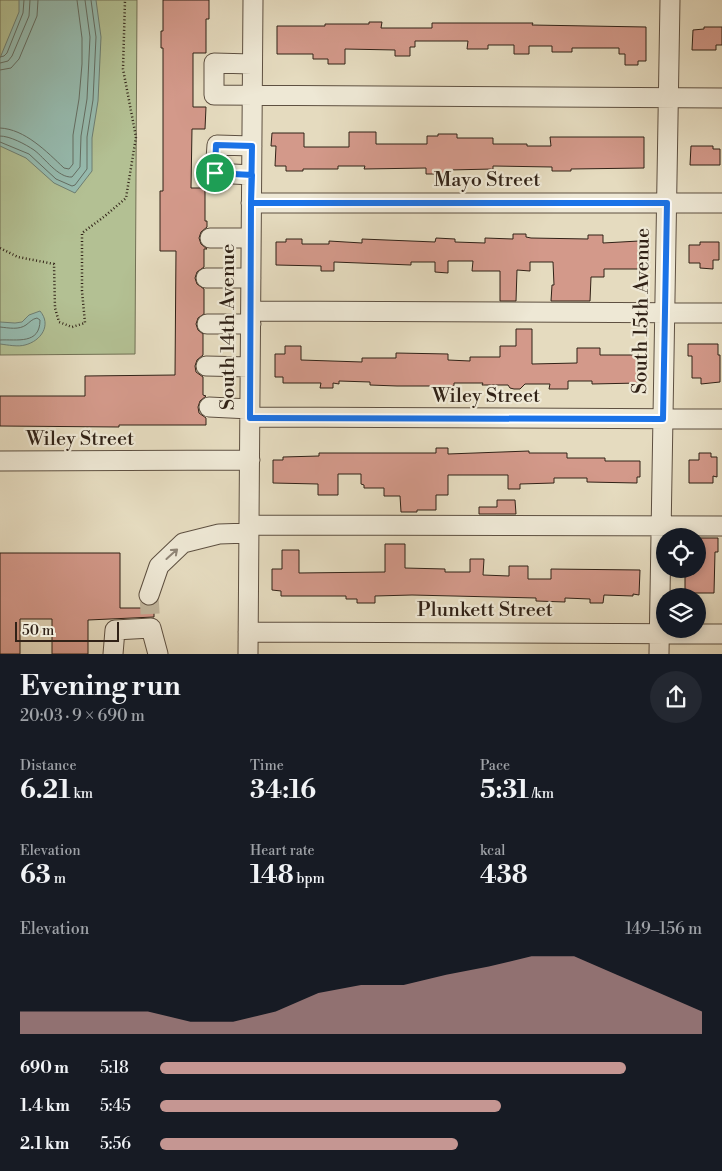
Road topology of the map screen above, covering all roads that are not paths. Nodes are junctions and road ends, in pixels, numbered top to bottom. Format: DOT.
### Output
graph roads {
  1 [pos="253,0"];
  2 [pos="670,0"];
  3 [pos="252,64"];
  4 [pos="252,96"];
  5 [pos="668,97"];
  6 [pos="722,98"];
  7 [pos="252,146"];
  8 [pos="252,175"];
  9 [pos="251,203"];
  10 [pos="667,203"];
  11 [pos="722,203"];
  12 [pos="210,238"];
  13 [pos="251,238"];
  14 [pos="206,278"];
  15 [pos="251,278"];
  16 [pos="665,313"];
  17 [pos="722,313"];
  18 [pos="251,317"];
  19 [pos="207,324"];
  20 [pos="206,366"];
  21 [pos="250,367"];
  22 [pos="209,407"];
  23 [pos="250,413"];
  24 [pos="663,419"];
  25 [pos="722,419"];
  26 [pos="250,460"];
  27 [pos="0,461"];
  28 [pos="661,526"];
  29 [pos="722,526"];
  30 [pos="249,529"];
  31 [pos="660,588"];
  32 [pos="150,595"];
  33 [pos="248,632"];
  34 [pos="656,634"];
  35 [pos="706,634"];
  36 [pos="722,634"];
  37 [pos="659,638"];
  38 [pos="113,654"];
  39 [pos="158,654"];
  40 [pos="248,654"];
  41 [pos="659,654"];
  1 -- 3 [label="street, South 14th Avenue"];
  2 -- 5 [label="street, South 15th Avenue"];
  3 -- 4 [label="street, South 14th Avenue"];
  3 -- 4 [label="street"];
  4 -- 5 [label="street"];
  4 -- 7 [label="street, South 14th Avenue"];
  5 -- 6 [label="street"];
  5 -- 10 [label="street, South 15th Avenue"];
  7 -- 8 [label="street, South 14th Avenue"];
  7 -- 8 [label="street"];
  8 -- 9 [label="street, South 14th Avenue"];
  9 -- 10 [label="street, Mayo Street"];
  9 -- 13 [label="street, South 14th Avenue"];
  10 -- 11 [label="street, Mayo Street"];
  10 -- 16 [label="street, South 15th Avenue"];
  12 -- 13 [label="street"];
  13 -- 15 [label="street, South 14th Avenue"];
  14 -- 15 [label="street"];
  15 -- 18 [label="street, South 14th Avenue"];
  16 -- 17 [label="street"];
  16 -- 18 [label="street"];
  16 -- 24 [label="street, South 15th Avenue"];
  18 -- 19 [label="street"];
  18 -- 21 [label="street, South 14th Avenue"];
  20 -- 21 [label="street"];
  21 -- 23 [label="street, South 14th Avenue"];
  22 -- 23 [label="street, Wiley Street"];
  23 -- 24 [label="street, Wiley Street"];
  23 -- 26 [label="street, South 14th Avenue"];
  24 -- 25 [label="street, Wiley Street"];
  24 -- 28 [label="street, South 15th Avenue"];
  26 -- 27 [label="street, Wiley Street"];
  26 -- 30 [label="street, South 14th Avenue"];
  28 -- 29 [label="street"];
  28 -- 30 [label="street"];
  28 -- 31 [label="street, South 15th Avenue"];
  32 -- 30 [label="street, one-way"];
  30 -- 33 [label="street, South 14th Avenue"];
  33 -- 34 [label="street, Plunkett Street"];
  33 -- 40 [label="street, South 14th Avenue"];
  35 -- 36 [label="street, Plunkett Street"];
  37 -- 41 [label="street, South 15th Avenue"];
  38 -- 39 [label="street"];
}
